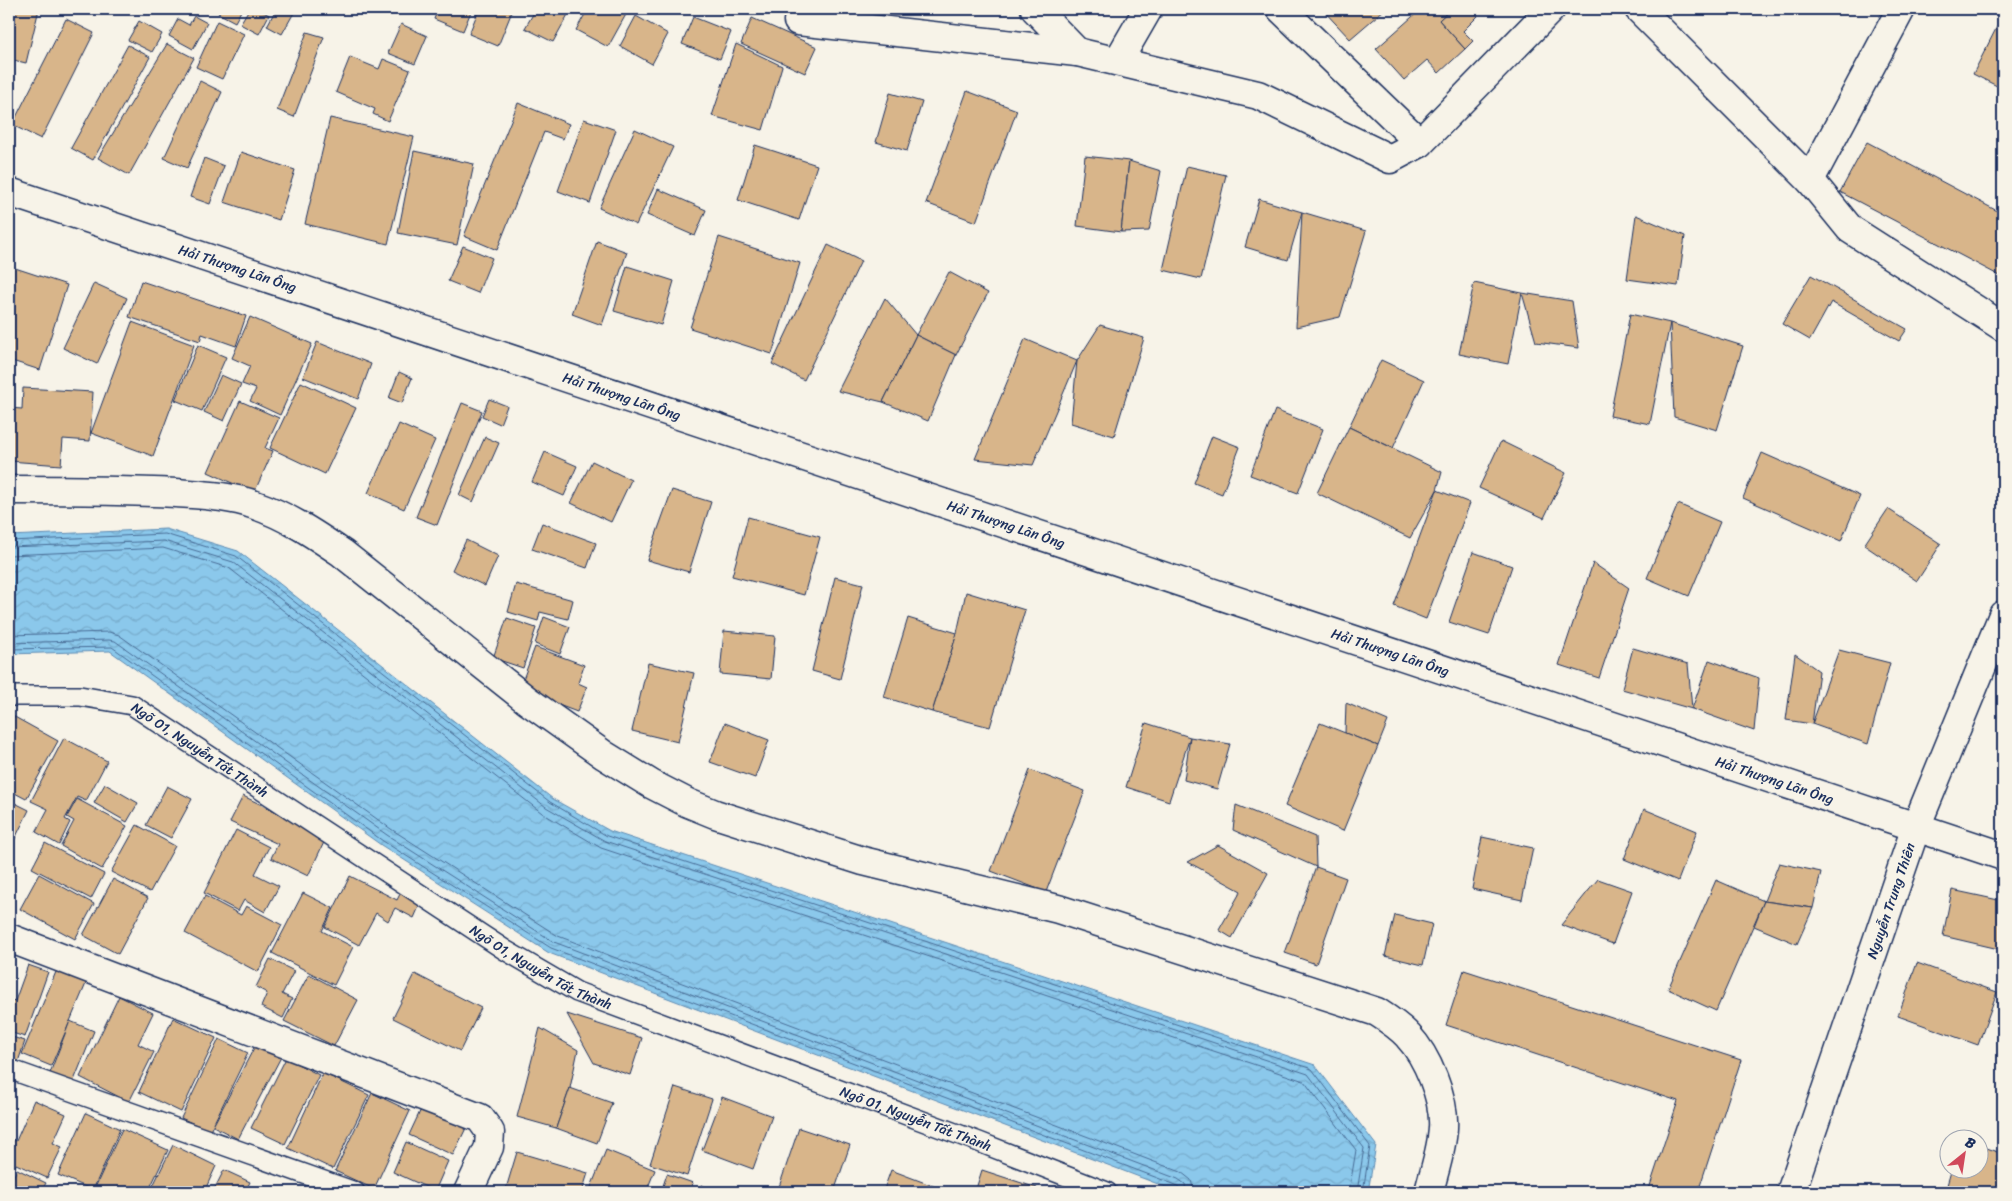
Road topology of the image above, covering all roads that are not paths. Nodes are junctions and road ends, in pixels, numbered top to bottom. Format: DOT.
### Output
graph roads {
  1 [pos="1035,9"];
  2 [pos="1148,9"];
  3 [pos="1281,9"];
  4 [pos="1551,9"];
  5 [pos="1639,9"];
  6 [pos="1901,9"];
  7 [pos="798,21"];
  8 [pos="1077,52"];
  9 [pos="1118,61"];
  10 [pos="1420,143"];
  11 [pos="1810,180"];
  12 [pos="9,192"];
  13 [pos="2003,327"];
  14 [pos="9,490"];
  15 [pos="2003,615"];
  16 [pos="9,696"];
  17 [pos="1916,827"];
  18 [pos="2003,856"];
  19 [pos="9,938"];
  20 [pos="9,1069"];
  21 [pos="355,1192"];
  22 [pos="468,1192"];
  23 [pos="1106,1192"];
  24 [pos="1429,1192"];
  25 [pos="1791,1192"];
  1 -- 8 [label="street"];
  2 -- 9 [label="street"];
  3 -- 10 [label="street"];
  4 -- 10 [label="street"];
  5 -- 11 [label="street"];
  6 -- 11 [label="street"];
  7 -- 8 [label="street"];
  8 -- 9 [label="street"];
  9 -- 10 [label="street"];
  11 -- 13 [label="street"];
  12 -- 17 [label="street, Hải Thượng Lãn Ông"];
  14 -- 24 [label="street"];
  15 -- 17 [label="street, Nguyễn Trung Thiên"];
  16 -- 23 [label="lane, Ngõ 01, Nguyễn Tất Thành"];
  17 -- 18 [label="street, Hải Thượng Lãn Ông"];
  17 -- 25 [label="street, Nguyễn Trung Thiên"];
  19 -- 22 [label="street"];
  20 -- 21 [label="lane"];
}
